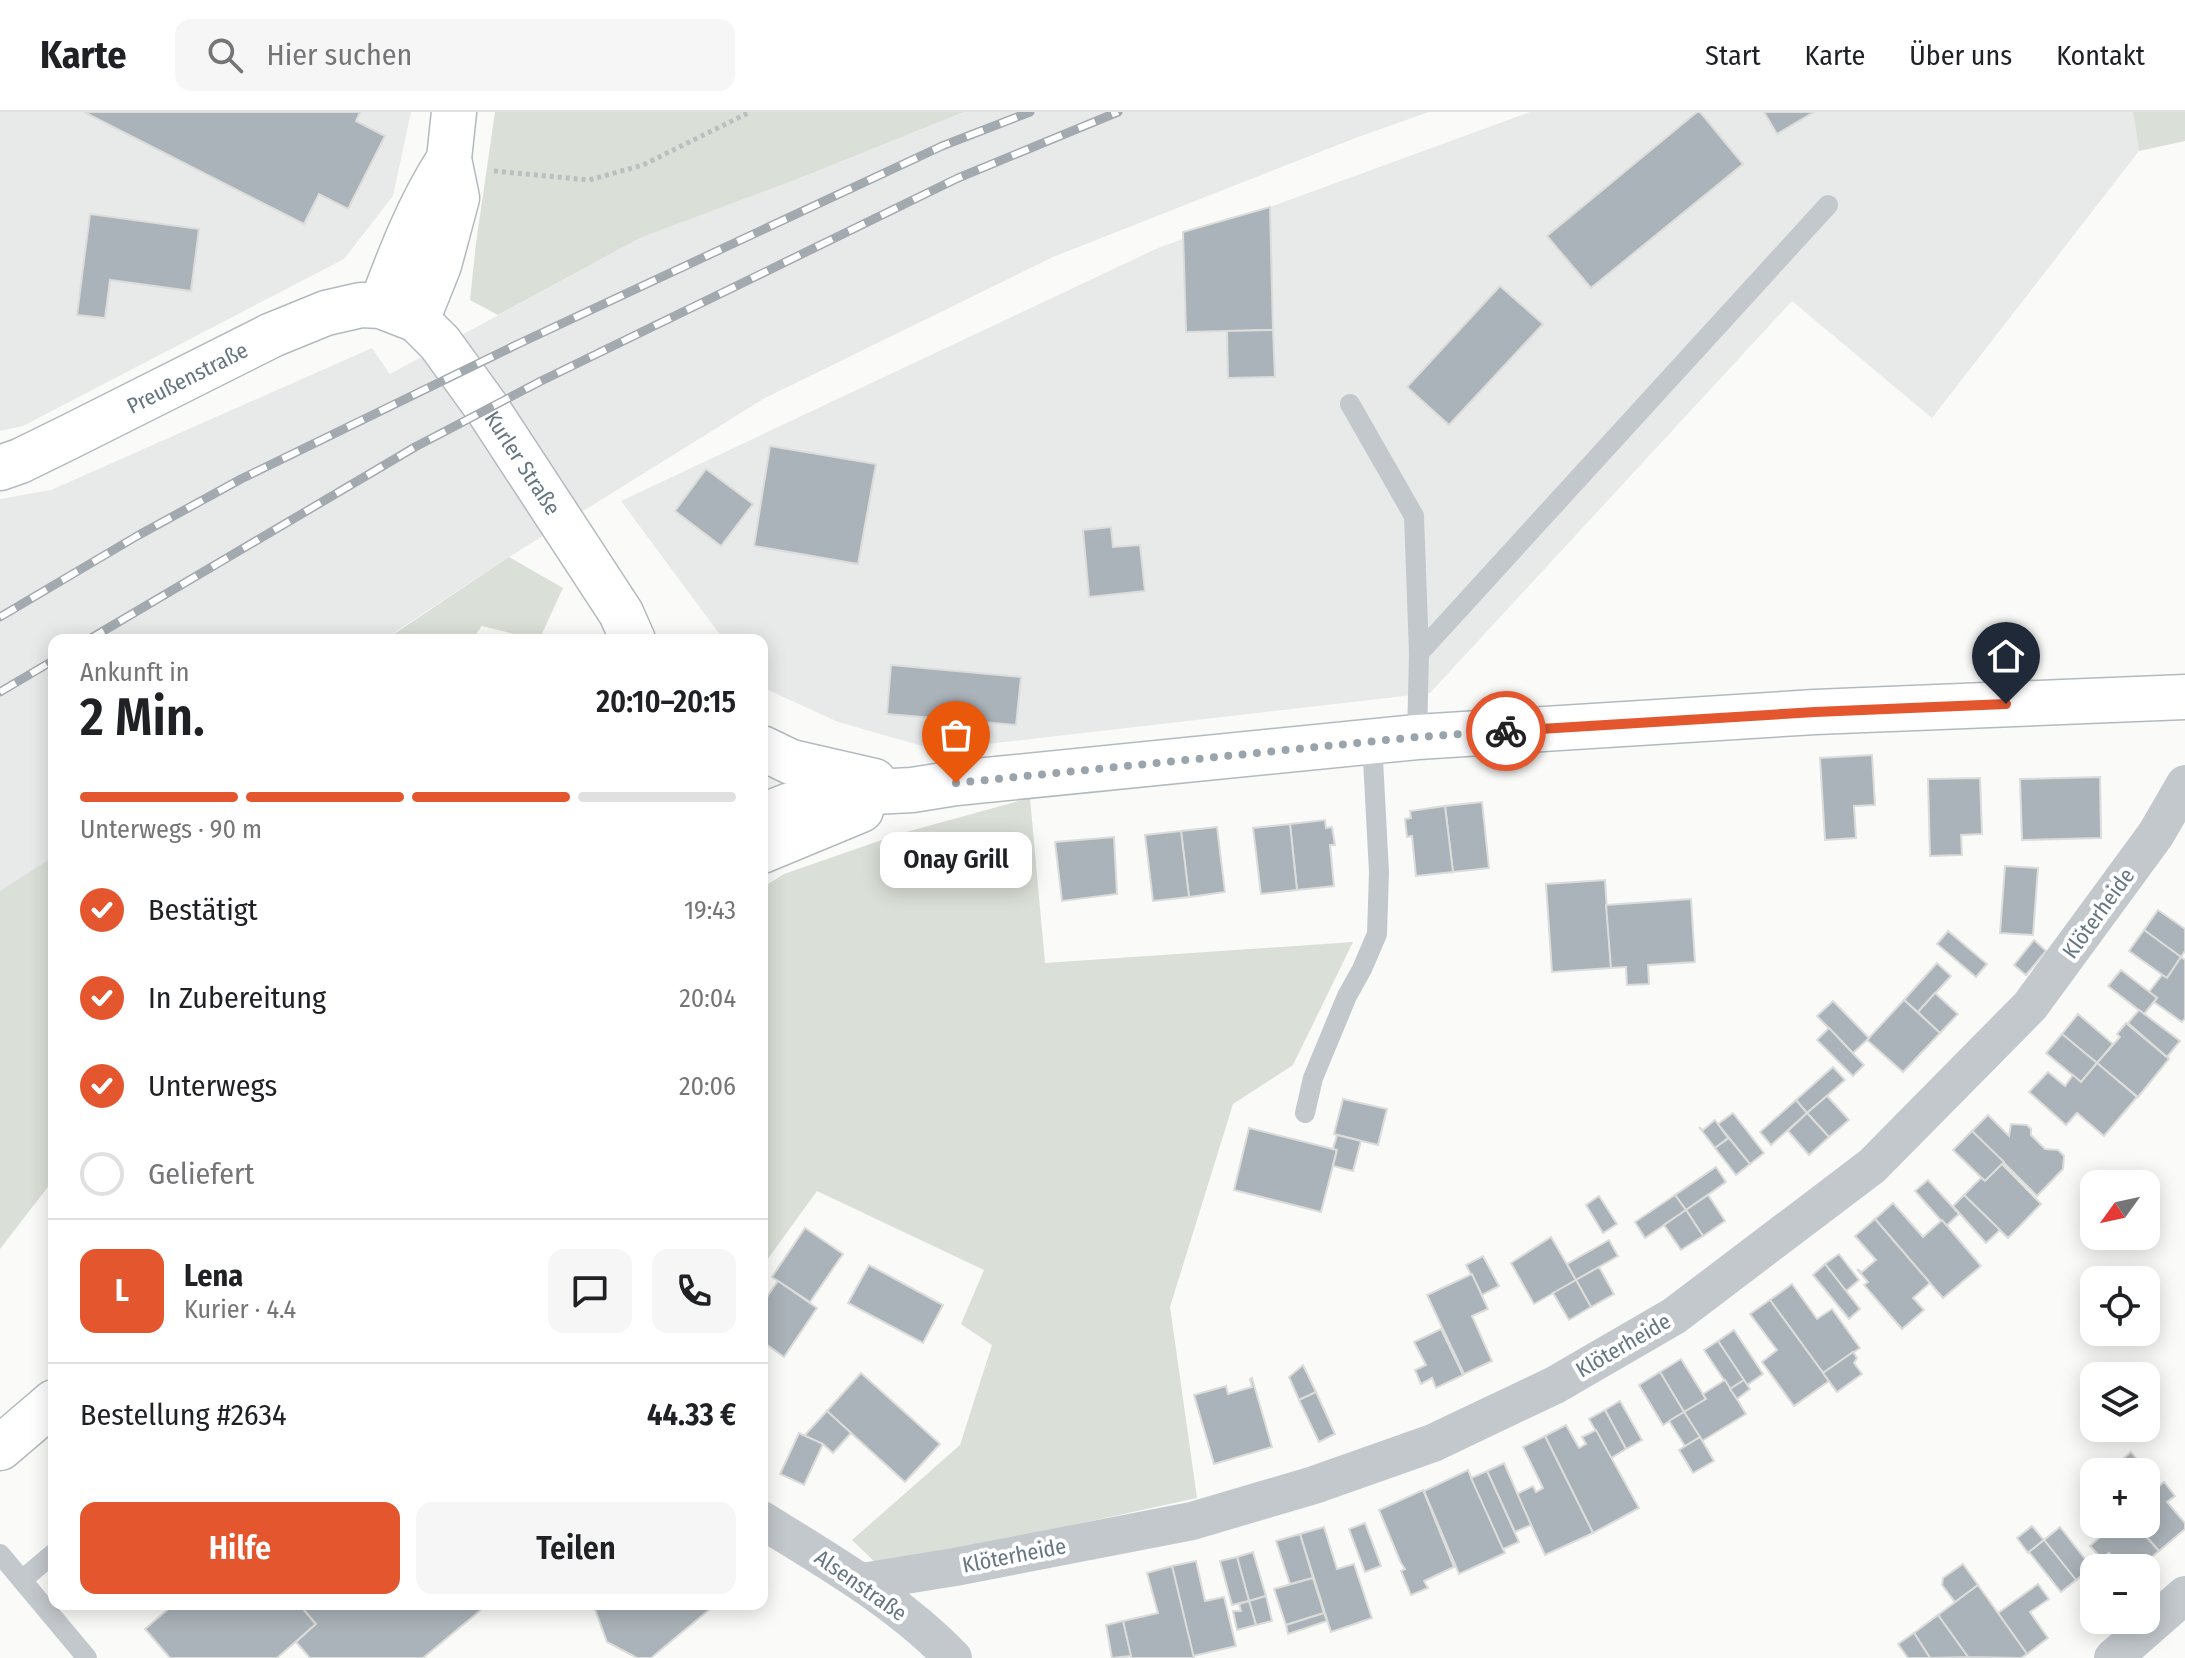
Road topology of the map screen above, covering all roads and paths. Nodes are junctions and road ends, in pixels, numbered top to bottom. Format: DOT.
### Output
graph roads {
  1 [pos="454,112"];
  2 [pos="750,112"];
  3 [pos="449,159"];
  4 [pos="1828,205"];
  5 [pos="399,313"];
  6 [pos="1350,404"];
  7 [pos="0,468"];
  8 [pos="633,631"];
  9 [pos="1419,653"];
  10 [pos="2185,697"];
  11 [pos="1417,737"];
  12 [pos="1372,741"];
  13 [pos="768,751"];
  14 [pos="2185,784"];
  15 [pos="912,790"];
  16 [pos="768,836"];
  17 [pos="1305,1113"];
  18 [pos="48,1407"];
  19 [pos="0,1448"];
  20 [pos="768,1524"];
  21 [pos="0,1554"];
  22 [pos="48,1558"];
  23 [pos="22,1580"];
  24 [pos="862,1582"];
  25 [pos="2185,1595"];
  26 [pos="87,1658"];
  27 [pos="953,1658"];
  28 [pos="2113,1658"];
  1 -- 3 [label="street"];
  2 -- 3 [label="path"];
  3 -- 5 [label="street"];
  4 -- 9 [label="lane"];
  5 -- 7 [label="street, Preußenstraße"];
  5 -- 8 [label="street, Kurler Straße"];
  6 -- 9 [label="lane"];
  9 -- 11 [label="lane"];
  10 -- 11 [label="street"];
  11 -- 12 [label="street"];
  12 -- 15 [label="street"];
  12 -- 17 [label="lane"];
  13 -- 15 [label="street"];
  14 -- 24 [label="street, Klöterheide"];
  15 -- 16 [label="street"];
  18 -- 19 [label="street"];
  20 -- 24 [label="street, Alsenstraße"];
  21 -- 23 [label="lane"];
  22 -- 23 [label="lane"];
  23 -- 26 [label="lane"];
  24 -- 27 [label="street, Alsenstraße"];
  25 -- 28 [label="street"];
}
